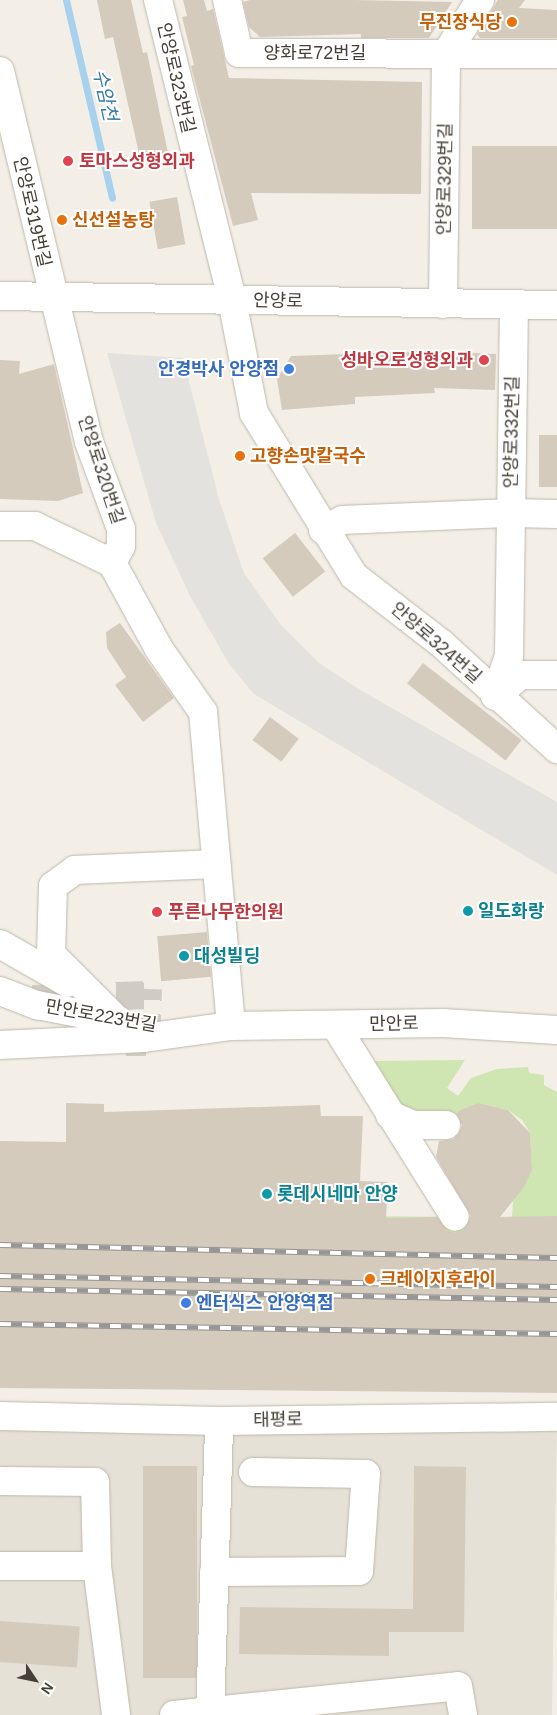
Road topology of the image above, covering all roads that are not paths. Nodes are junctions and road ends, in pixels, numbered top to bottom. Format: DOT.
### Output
graph roads {
  1 [pos="158,0"];
  2 [pos="227,0"];
  3 [pos="480,0"];
  4 [pos="446,54"];
  5 [pos="557,54"];
  6 [pos="0,71"];
  7 [pos="52,294"];
  8 [pos="0,296"];
  9 [pos="232,300"];
  10 [pos="443,304"];
  11 [pos="514,305"];
  12 [pos="557,305"];
  13 [pos="511,513"];
  14 [pos="557,514"];
  15 [pos="0,526"];
  16 [pos="323,530"];
  17 [pos="112,563"];
  18 [pos="557,675"];
  19 [pos="496,696"];
  20 [pos="557,749"];
  21 [pos="216,864"];
  22 [pos="0,944"];
  23 [pos="0,990"];
  24 [pos="91,996"];
  25 [pos="118,1021"];
  26 [pos="334,1025"];
  27 [pos="231,1026"];
  28 [pos="557,1030"];
  29 [pos="205,1032"];
  30 [pos="0,1045"];
  31 [pos="390,1115"];
  32 [pos="446,1125"];
  33 [pos="455,1217"];
  34 [pos="0,1416"];
  35 [pos="557,1417"];
  36 [pos="219,1421"];
  37 [pos="253,1472"];
  38 [pos="0,1481"];
  39 [pos="0,1566"];
  40 [pos="97,1566"];
  41 [pos="214,1572"];
  42 [pos="335,1707"];
  43 [pos="210,1713"];
  44 [pos="116,1715"];
  45 [pos="174,1715"];
  46 [pos="462,1715"];
  1 -- 9 [label="street, 안양로323번길"];
  2 -- 4 [label="street, 양화로72번길"];
  3 -- 4 [label="street"];
  4 -- 5 [label="street"];
  4 -- 10 [label="street, 안양로329번길"];
  6 -- 7 [label="street, 안양로319번길"];
  7 -- 8 [label="street, 안양로"];
  7 -- 9 [label="street, 안양로"];
  7 -- 17 [label="street, 안양로320번길"];
  9 -- 10 [label="street, 안양로"];
  9 -- 16 [label="street, 안양로324번길"];
  10 -- 11 [label="street, 안양로"];
  11 -- 12 [label="street, 안양로"];
  11 -- 13 [label="street, 안양로332번길"];
  13 -- 14 [label="street, 안양로332번길"];
  13 -- 16 [label="street"];
  13 -- 19 [label="street"];
  15 -- 17 [label="street"];
  16 -- 19 [label="street, 안양로324번길"];
  17 -- 21 [label="street"];
  18 -- 19 [label="street"];
  19 -- 20 [label="street, 안양로324번길"];
  21 -- 24 [label="street"];
  21 -- 27 [label="street"];
  22 -- 24 [label="street"];
  23 -- 25 [label="street, 만안로223번길"];
  24 -- 25 [label="street"];
  25 -- 29 [label="street, 만안로223번길"];
  26 -- 27 [label="street, 만안로"];
  26 -- 28 [label="street, 만안로"];
  26 -- 31 [label="street"];
  27 -- 29 [label="street, 만안로"];
  29 -- 30 [label="street, 만안로"];
  31 -- 32 [label="street"];
  31 -- 33 [label="street"];
  34 -- 36 [label="street, 태평로"];
  35 -- 36 [label="street, 태평로"];
  36 -- 41 [label="street"];
  37 -- 41 [label="street"];
  38 -- 40 [label="street"];
  39 -- 40 [label="street"];
  40 -- 44 [label="street"];
  41 -- 43 [label="street"];
  42 -- 43 [label="street"];
  42 -- 46 [label="street"];
  43 -- 45 [label="street"];
}
